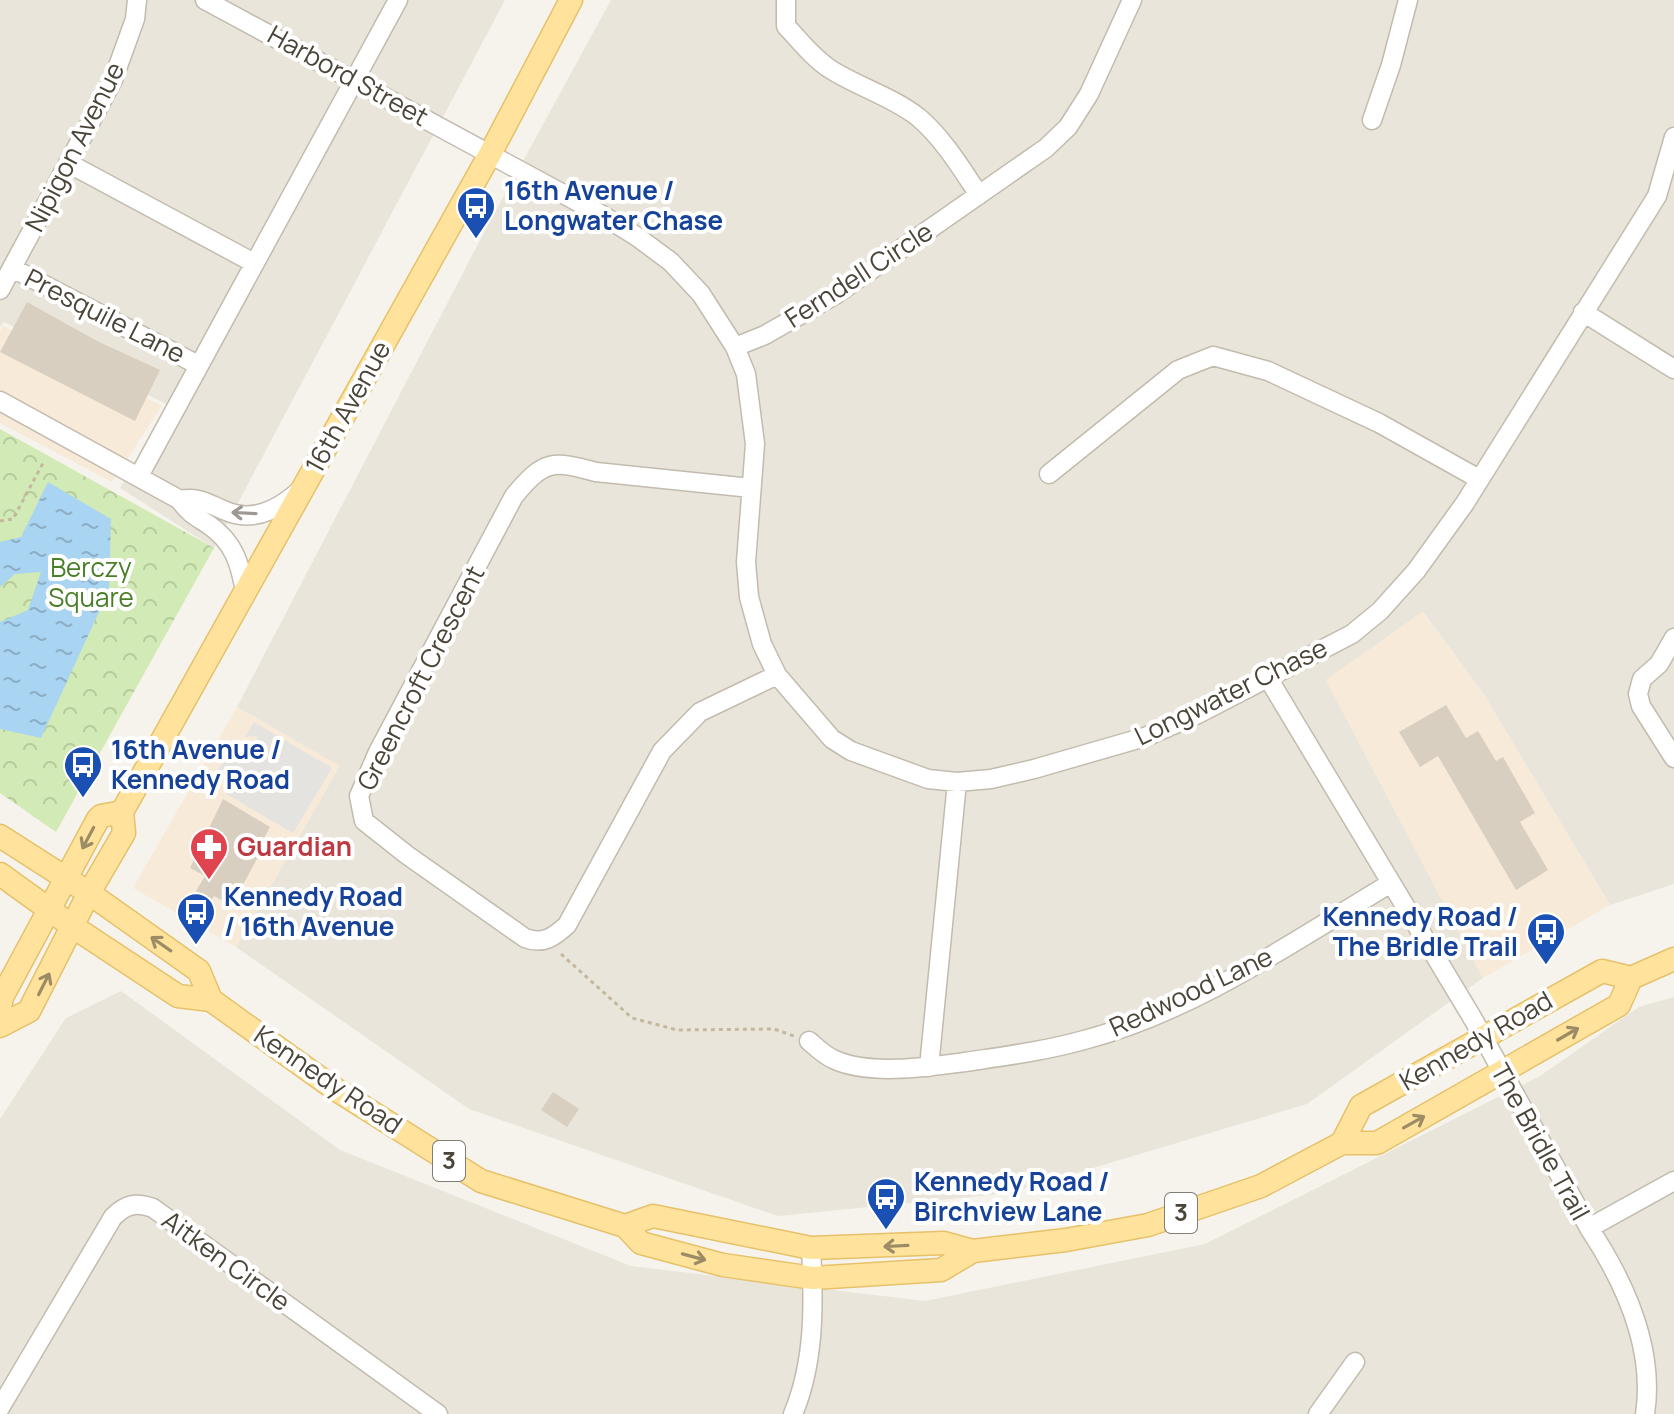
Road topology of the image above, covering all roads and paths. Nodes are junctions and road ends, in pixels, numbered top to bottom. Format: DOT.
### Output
graph roads {
  1 [pos="137,0"];
  2 [pos="205,0"];
  3 [pos="398,0"];
  4 [pos="571,0"];
  5 [pos="786,0"];
  6 [pos="1132,0"];
  7 [pos="1408,0"];
  8 [pos="356,80"];
  9 [pos="1372,120"];
  10 [pos="1674,137"];
  11 [pos="490,154"];
  12 [pos="68,163"];
  13 [pos="979,195"];
  14 [pos="254,263"];
  15 [pos="12,268"];
  16 [pos="0,290"];
  17 [pos="1583,312"];
  18 [pos="735,347"];
  19 [pos="198,365"];
  20 [pos="1674,369"];
  21 [pos="0,401"];
  22 [pos="43,463"];
  23 [pos="1049,474"];
  24 [pos="139,476"];
  25 [pos="1479,479"];
  26 [pos="303,487"];
  27 [pos="751,488"];
  28 [pos="180,500"];
  29 [pos="0,521"];
  30 [pos="245,591"];
  31 [pos="1674,638"];
  32 [pos="777,675"];
  33 [pos="1268,678"];
  34 [pos="1674,758"];
  35 [pos="957,782"];
  36 [pos="122,812"];
  37 [pos="0,836"];
  38 [pos="0,874"];
  39 [pos="66,879"];
  40 [pos="1391,883"];
  41 [pos="89,893"];
  42 [pos="49,909"];
  43 [pos="72,926"];
  44 [pos="547,939"];
  45 [pos="1674,959"];
  46 [pos="1631,978"];
  47 [pos="211,1000"];
  48 [pos="0,1009"];
  49 [pos="0,1026"];
  50 [pos="1483,1038"];
  51 [pos="809,1041"];
  52 [pos="929,1067"];
  53 [pos="1501,1073"];
  54 [pos="1342,1143"];
  55 [pos="1674,1181"];
  56 [pos="625,1226"];
  57 [pos="1589,1228"];
  58 [pos="811,1248"];
  59 [pos="973,1251"];
  60 [pos="813,1278"];
  61 [pos="1355,1362"];
  62 [pos="0,1412"];
  63 [pos="438,1414"];
  64 [pos="793,1414"];
  65 [pos="1318,1414"];
  66 [pos="1645,1414"];
  1 -- 12 [label="street, Nipigon Avenue"];
  2 -- 8 [label="street, Harbord Street"];
  3 -- 8 [label="street"];
  4 -- 11 [label="main road, 16th Avenue"];
  5 -- 13 [label="street"];
  6 -- 13 [label="street, Ferndell Circle"];
  7 -- 9 [label="street"];
  8 -- 11 [label="street, Harbord Street"];
  8 -- 14 [label="street"];
  10 -- 17 [label="street, Longwater Chase"];
  11 -- 18 [label="street, Longwater Chase"];
  11 -- 26 [label="main road, 16th Avenue"];
  12 -- 14 [label="street"];
  12 -- 15 [label="street, Nipigon Avenue"];
  13 -- 18 [label="street, Ferndell Circle"];
  14 -- 19 [label="street"];
  15 -- 16 [label="street, Nipigon Avenue"];
  15 -- 19 [label="street, Presquile Lane"];
  17 -- 20 [label="street"];
  17 -- 25 [label="street, Longwater Chase"];
  18 -- 27 [label="street, Longwater Chase"];
  19 -- 24 [label="street"];
  21 -- 24 [label="street"];
  22 -- 29 [label="path"];
  23 -- 25 [label="street"];
  24 -- 28 [label="street"];
  25 -- 33 [label="street, Longwater Chase"];
  26 -- 28 [label="street, one-way"];
  26 -- 30 [label="main road, 16th Avenue"];
  27 -- 32 [label="street, Longwater Chase"];
  27 -- 44 [label="street, Greencroft Crescent"];
  28 -- 30 [label="street"];
  30 -- 36 [label="main road, 16th Avenue"];
  31 -- 34 [label="street"];
  32 -- 35 [label="street, Longwater Chase"];
  32 -- 44 [label="street"];
  33 -- 35 [label="street, Longwater Chase"];
  33 -- 40 [label="street, The Bridle Trail"];
  35 -- 52 [label="street"];
  36 -- 39 [label="main road, 16th Avenue, one-way"];
  36 -- 41 [label="main road, 16th Avenue"];
  37 -- 39 [label="main road, Kennedy Road / 3"];
  38 -- 42 [label="main road, Kennedy Road / 3"];
  39 -- 41 [label="main road, Kennedy Road / 3"];
  39 -- 42 [label="main road, 16th Avenue"];
  40 -- 50 [label="street, The Bridle Trail"];
  40 -- 52 [label="street, Redwood Lane"];
  41 -- 43 [label="main road, 16th Avenue"];
  47 -- 41 [label="main road, Kennedy Road / 3, one-way"];
  42 -- 43 [label="main road, Kennedy Road / 3"];
  42 -- 48 [label="main road, 16th Avenue"];
  43 -- 47 [label="main road, Kennedy Road / 3"];
  49 -- 43 [label="main road, 16th Avenue, one-way"];
  44 -- 51 [label="path"];
  45 -- 46 [label="main road, Kennedy Road"];
  46 -- 50 [label="main road, Kennedy Road"];
  53 -- 46 [label="main road, Kennedy Road / 3, one-way"];
  47 -- 56 [label="main road, Kennedy Road / 3"];
  50 -- 53 [label="street, The Bridle Trail"];
  50 -- 54 [label="main road, Kennedy Road"];
  51 -- 52 [label="street, Redwood Lane"];
  54 -- 53 [label="main road, Kennedy Road / 3, one-way"];
  53 -- 57 [label="street, The Bridle Trail"];
  54 -- 59 [label="main road, Kennedy Road / 3"];
  55 -- 57 [label="street"];
  56 -- 58 [label="main road, Kennedy Road / 3"];
  56 -- 60 [label="main road, Kennedy Road / 3, one-way"];
  57 -- 66 [label="street, The Bridle Trail"];
  59 -- 58 [label="main road, Kennedy Road / 3, one-way"];
  58 -- 60 [label="street"];
  59 -- 60 [label="main road, Kennedy Road / 3"];
  60 -- 64 [label="street"];
  61 -- 65 [label="street"];
  62 -- 63 [label="street, Aitken Circle"];
}
